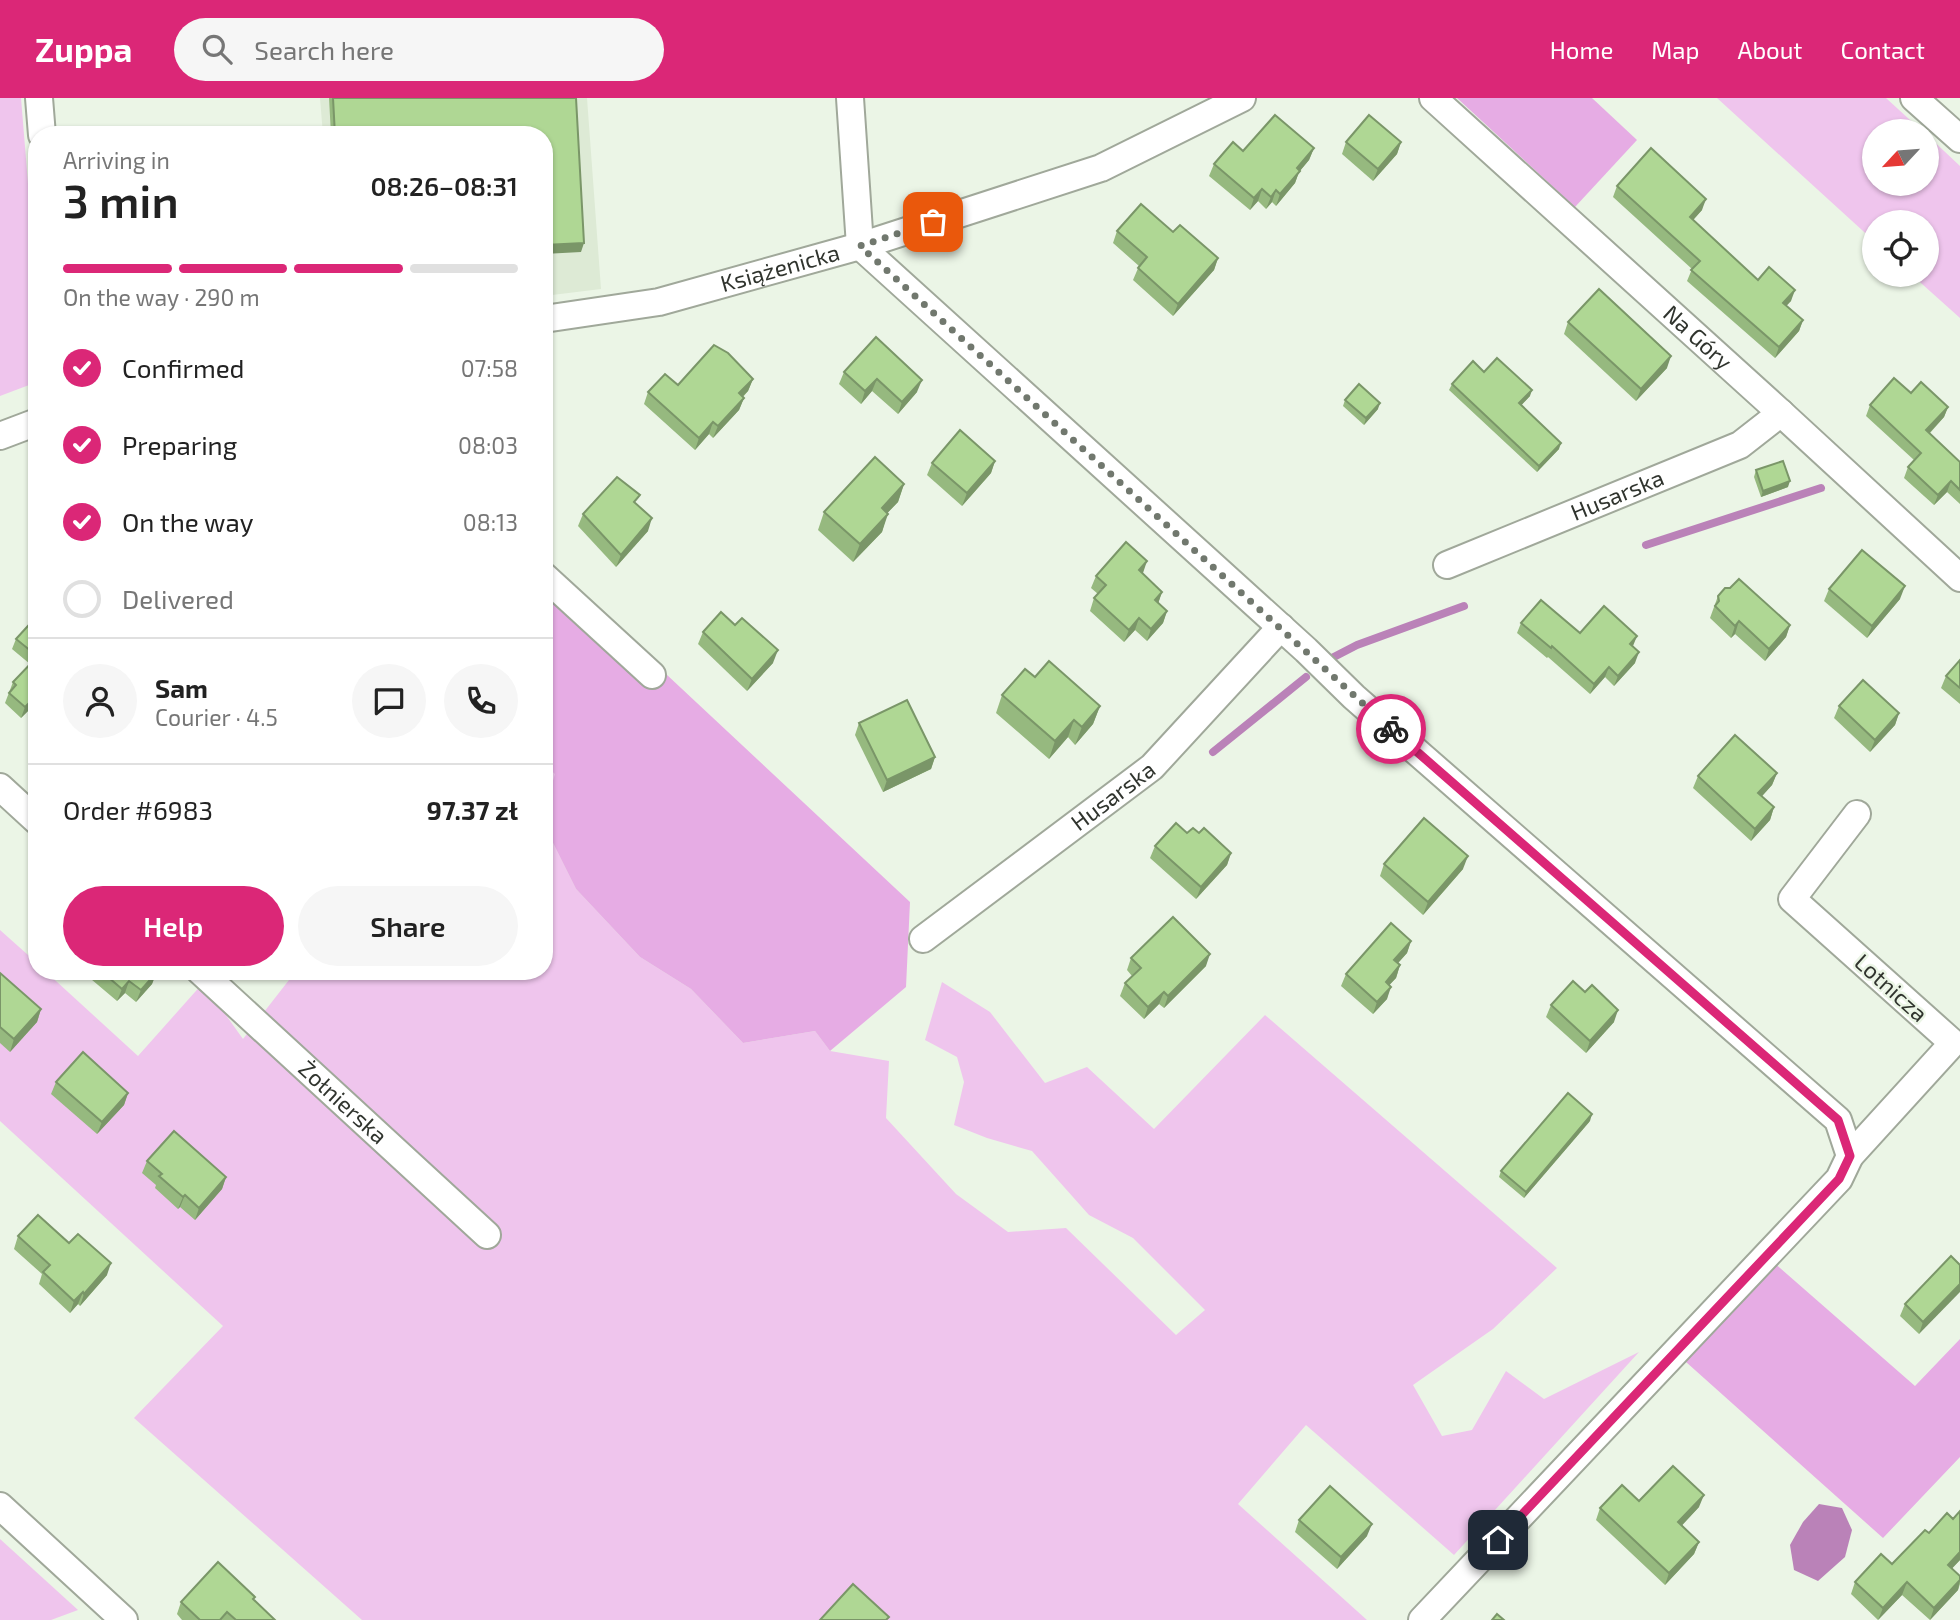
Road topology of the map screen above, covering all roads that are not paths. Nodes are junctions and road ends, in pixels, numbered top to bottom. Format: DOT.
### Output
graph roads {
  1 [pos="39,98"];
  2 [pos="850,98"];
  3 [pos="1242,98"];
  4 [pos="1433,98"];
  5 [pos="1914,98"];
  6 [pos="41,126"];
  7 [pos="1960,139"];
  8 [pos="860,246"];
  9 [pos="553,318"];
  10 [pos="1781,413"];
  11 [pos="1447,565"];
  12 [pos="1960,578"];
  13 [pos="553,584"];
  14 [pos="1281,627"];
  15 [pos="652,675"];
  16 [pos="0,788"];
  17 [pos="28,813"];
  18 [pos="1857,814"];
  19 [pos="923,939"];
  20 [pos="210,980"];
  21 [pos="1850,1156"];
  22 [pos="487,1235"];
  23 [pos="0,1506"];
  24 [pos="120,1616"];
  25 [pos="1422,1620"];
  1 -- 6 [label="street"];
  2 -- 8 [label="street"];
  3 -- 8 [label="street, Książenicka"];
  4 -- 10 [label="street, Na Góry"];
  5 -- 7 [label="street"];
  8 -- 9 [label="street, Książenicka"];
  8 -- 14 [label="street"];
  10 -- 11 [label="street, Husarska"];
  10 -- 12 [label="street, Na Góry"];
  13 -- 15 [label="street"];
  14 -- 19 [label="street, Husarska"];
  14 -- 21 [label="street"];
  16 -- 17 [label="street"];
  18 -- 21 [label="street, Lotnicza"];
  20 -- 22 [label="street, Żołnierska"];
  21 -- 25 [label="street"];
  23 -- 24 [label="street"];
}
